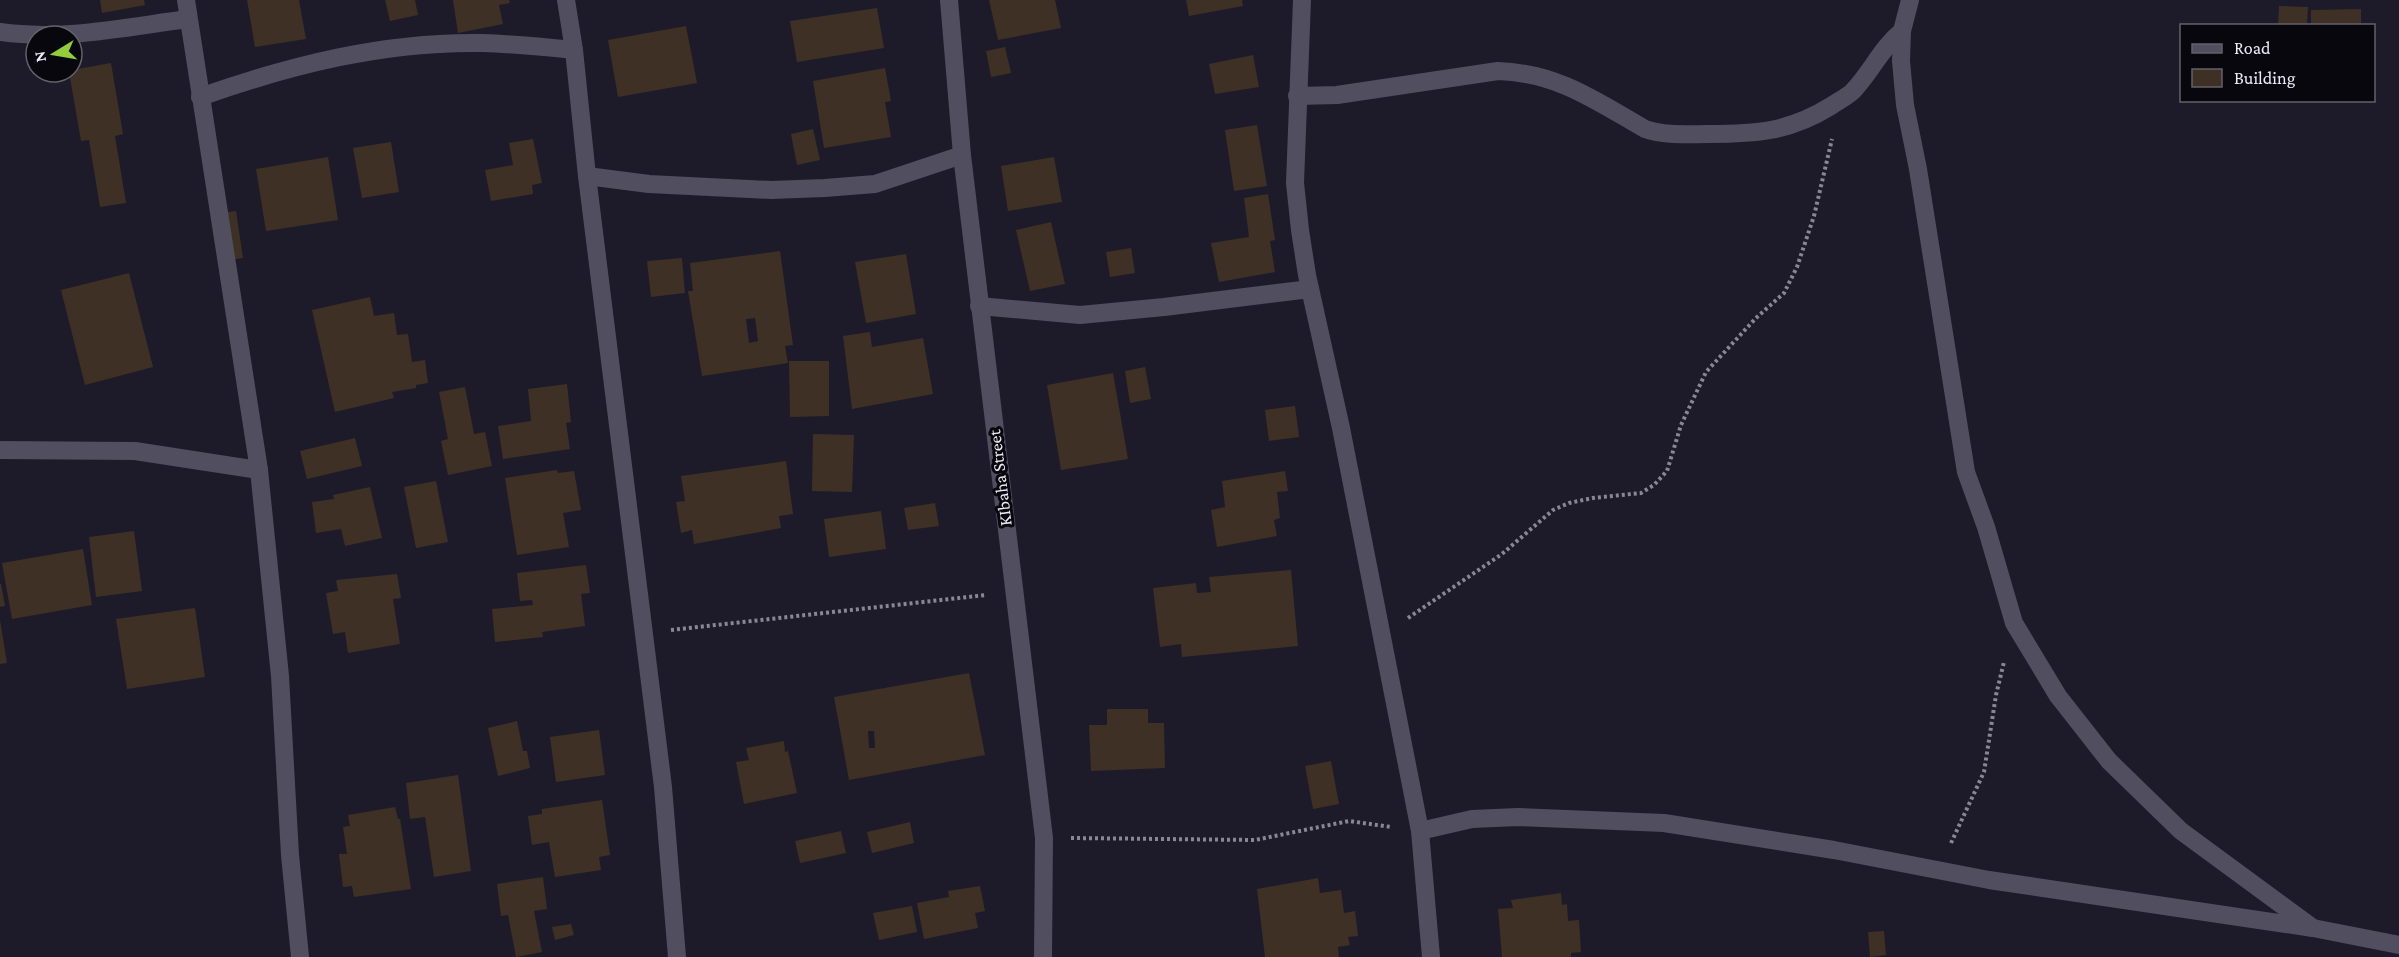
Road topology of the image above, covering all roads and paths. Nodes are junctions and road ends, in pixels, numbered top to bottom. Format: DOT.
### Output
graph roads {
  1 [pos="186,0"];
  2 [pos="566,0"];
  3 [pos="949,0"];
  4 [pos="1302,0"];
  5 [pos="1910,0"];
  6 [pos="188,19"];
  7 [pos="1902,31"];
  8 [pos="0,32"];
  9 [pos="574,50"];
  10 [pos="1297,96"];
  11 [pos="200,97"];
  12 [pos="1844,98"];
  13 [pos="962,155"];
  14 [pos="587,176"];
  15 [pos="1310,289"];
  16 [pos="979,306"];
  17 [pos="0,450"];
  18 [pos="259,470"];
  19 [pos="1014,592"];
  20 [pos="2014,624"];
  21 [pos="644,633"];
  22 [pos="1382,635"];
  23 [pos="1420,831"];
  24 [pos="1044,838"];
  25 [pos="1939,870"];
  26 [pos="2313,928"];
  27 [pos="2399,945"];
  28 [pos="300,957"];
  29 [pos="678,957"];
  30 [pos="1043,957"];
  31 [pos="1431,957"];
  1 -- 6 [label="street"];
  2 -- 9 [label="street"];
  3 -- 13 [label="street, KIbaha Street"];
  4 -- 10 [label="street"];
  5 -- 7 [label="street"];
  6 -- 8 [label="street"];
  6 -- 11 [label="street"];
  7 -- 12 [label="street"];
  7 -- 20 [label="street"];
  9 -- 11 [label="street"];
  9 -- 14 [label="street"];
  10 -- 12 [label="street"];
  10 -- 15 [label="street"];
  11 -- 18 [label="street"];
  12 -- 22 [label="path"];
  13 -- 14 [label="street"];
  13 -- 16 [label="street, KIbaha Street"];
  14 -- 21 [label="street"];
  15 -- 16 [label="street"];
  15 -- 22 [label="street"];
  16 -- 19 [label="street, KIbaha Street"];
  17 -- 18 [label="street"];
  18 -- 28 [label="street"];
  19 -- 21 [label="path"];
  19 -- 24 [label="street, KIbaha Street"];
  20 -- 25 [label="path"];
  20 -- 26 [label="street"];
  21 -- 29 [label="street"];
  22 -- 23 [label="street"];
  23 -- 24 [label="path"];
  23 -- 25 [label="street"];
  23 -- 31 [label="street"];
  24 -- 30 [label="street, KIbaha Street"];
  25 -- 26 [label="street"];
  26 -- 27 [label="street"];
}
